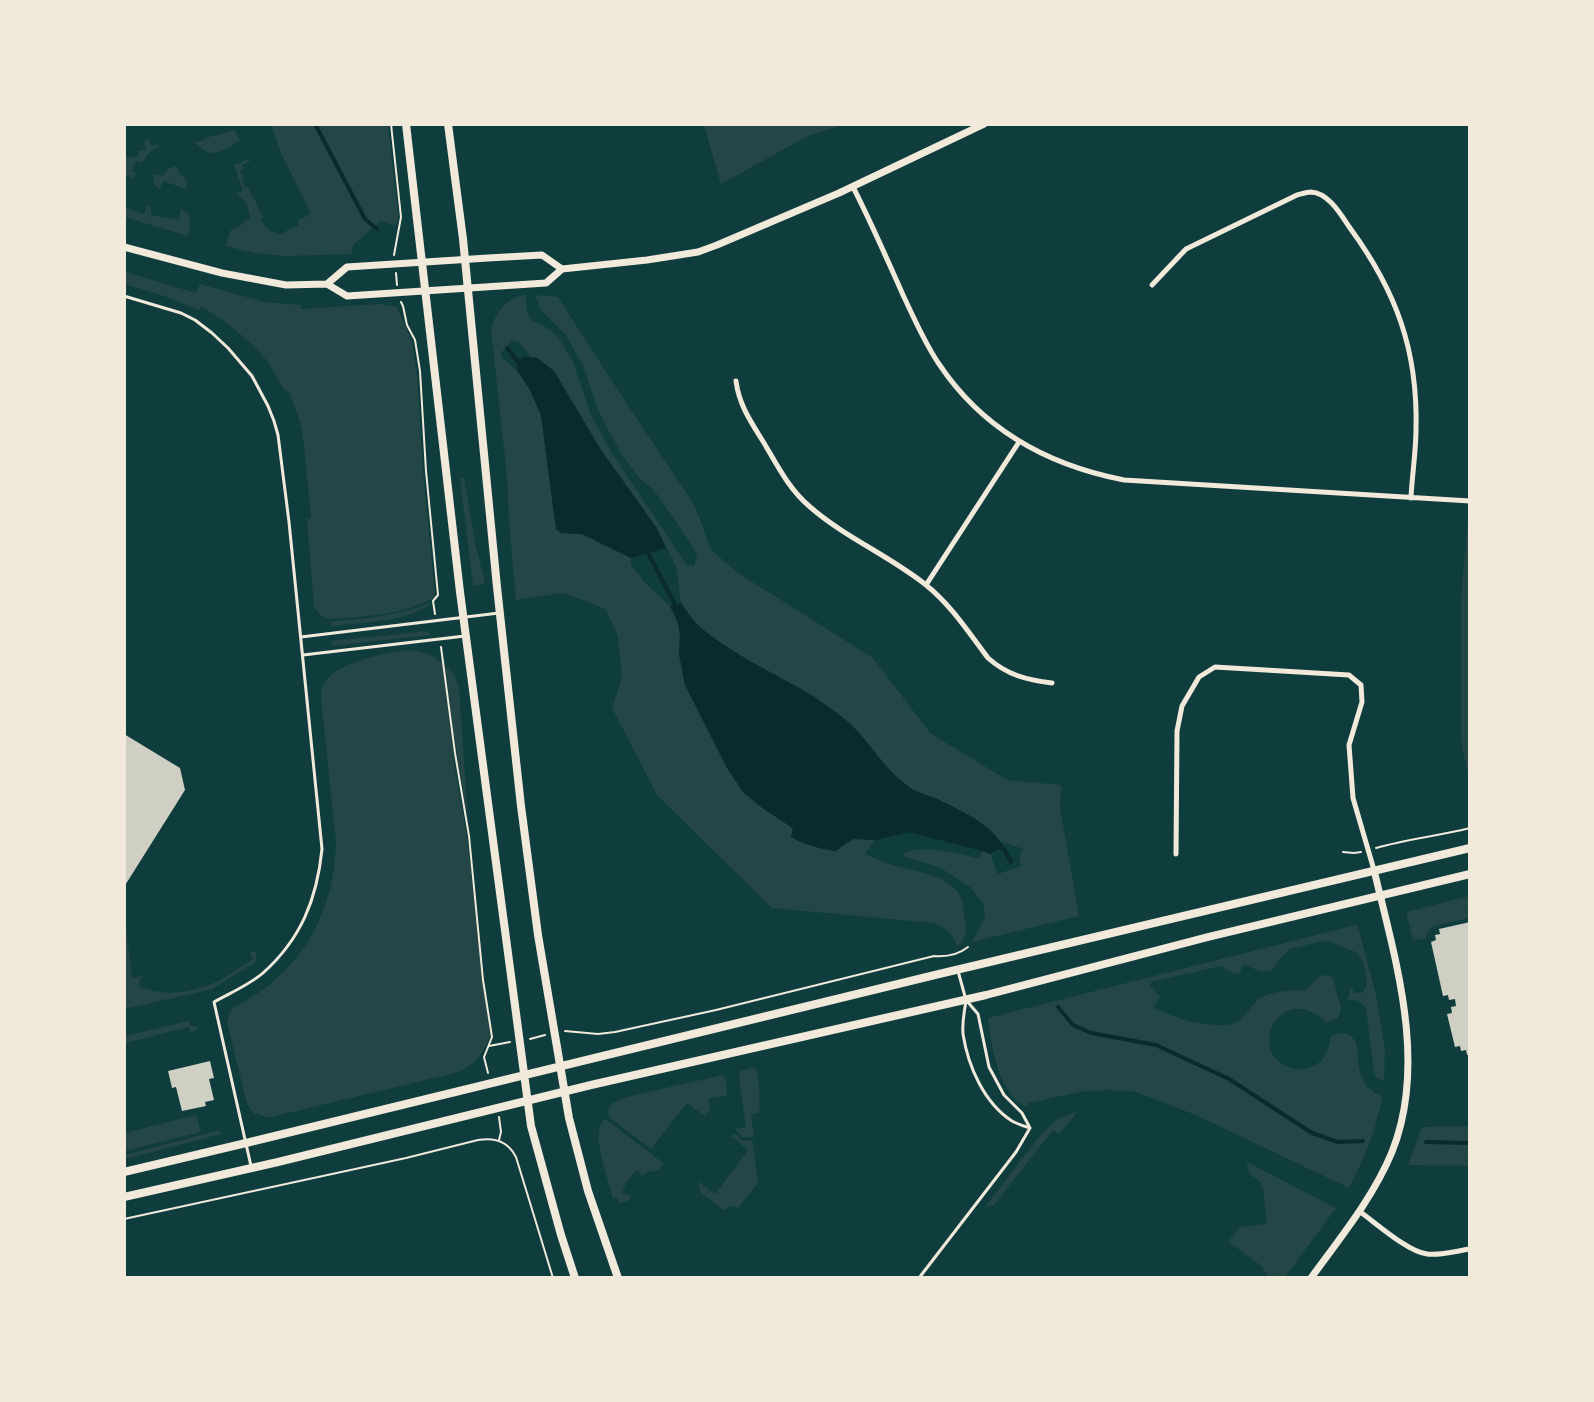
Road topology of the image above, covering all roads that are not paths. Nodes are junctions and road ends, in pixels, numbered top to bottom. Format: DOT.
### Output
graph roads {
  1 [pos="406,124"];
  2 [pos="448,124"];
  3 [pos="984,124"];
  4 [pos="853,187"];
  5 [pos="124,247"];
  6 [pos="465,260"];
  7 [pos="422,262"];
  8 [pos="562,269"];
  9 [pos="327,284"];
  10 [pos="1152,285"];
  11 [pos="467,289"];
  12 [pos="426,291"];
  13 [pos="124,296"];
  14 [pos="736,381"];
  15 [pos="1019,442"];
  16 [pos="1411,498"];
  17 [pos="1470,501"];
  18 [pos="926,585"];
  19 [pos="500,613"];
  20 [pos="464,618"];
  21 [pos="466,636"];
  22 [pos="301,637"];
  23 [pos="303,655"];
  24 [pos="1052,683"];
  25 [pos="1470,848"];
  26 [pos="1176,854"];
  27 [pos="1374,870"];
  28 [pos="1470,874"];
  29 [pos="1380,895"];
  30 [pos="958,969"];
  31 [pos="966,1000"];
  32 [pos="560,1066"];
  33 [pos="524,1075"];
  34 [pos="565,1091"];
  35 [pos="528,1100"];
  36 [pos="1030,1128"];
  37 [pos="246,1143"];
  38 [pos="252,1168"];
  39 [pos="124,1172"];
  40 [pos="124,1197"];
  41 [pos="1359,1211"];
  42 [pos="1470,1249"];
  43 [pos="576,1278"];
  44 [pos="618,1278"];
  45 [pos="919,1278"];
  46 [pos="1311,1278"];
  1 -- 7 [label="main road"];
  2 -- 6 [label="main road"];
  3 -- 4 [label="street"];
  4 -- 8 [label="street"];
  4 -- 15 [label="street"];
  5 -- 9 [label="street"];
  6 -- 7 [label="street"];
  6 -- 8 [label="street"];
  6 -- 11 [label="main road"];
  7 -- 9 [label="street"];
  7 -- 12 [label="main road"];
  8 -- 11 [label="street"];
  9 -- 12 [label="street"];
  10 -- 16 [label="street"];
  11 -- 12 [label="street"];
  11 -- 19 [label="main road"];
  12 -- 20 [label="main road"];
  13 -- 22 [label="lane"];
  14 -- 18 [label="street"];
  15 -- 16 [label="street"];
  15 -- 18 [label="street"];
  16 -- 17 [label="street"];
  18 -- 24 [label="street"];
  19 -- 20 [label="lane"];
  19 -- 32 [label="main road"];
  20 -- 21 [label="main road"];
  20 -- 22 [label="lane"];
  21 -- 23 [label="lane"];
  21 -- 33 [label="main road"];
  22 -- 23 [label="lane"];
  23 -- 37 [label="lane"];
  25 -- 27 [label="main road"];
  26 -- 27 [label="street"];
  27 -- 29 [label="street"];
  27 -- 30 [label="main road"];
  28 -- 29 [label="main road"];
  29 -- 31 [label="main road"];
  29 -- 41 [label="street"];
  30 -- 31 [label="lane"];
  30 -- 32 [label="main road"];
  31 -- 34 [label="main road"];
  31 -- 36 [label="lane"];
  31 -- 36 [label="lane"];
  32 -- 33 [label="main road"];
  32 -- 34 [label="main road"];
  33 -- 35 [label="main road"];
  33 -- 37 [label="main road"];
  34 -- 35 [label="main road"];
  34 -- 44 [label="main road"];
  35 -- 38 [label="main road"];
  35 -- 43 [label="main road"];
  36 -- 45 [label="lane"];
  37 -- 38 [label="lane"];
  37 -- 39 [label="main road"];
  38 -- 40 [label="main road"];
  41 -- 42 [label="street"];
  41 -- 46 [label="street"];
}
